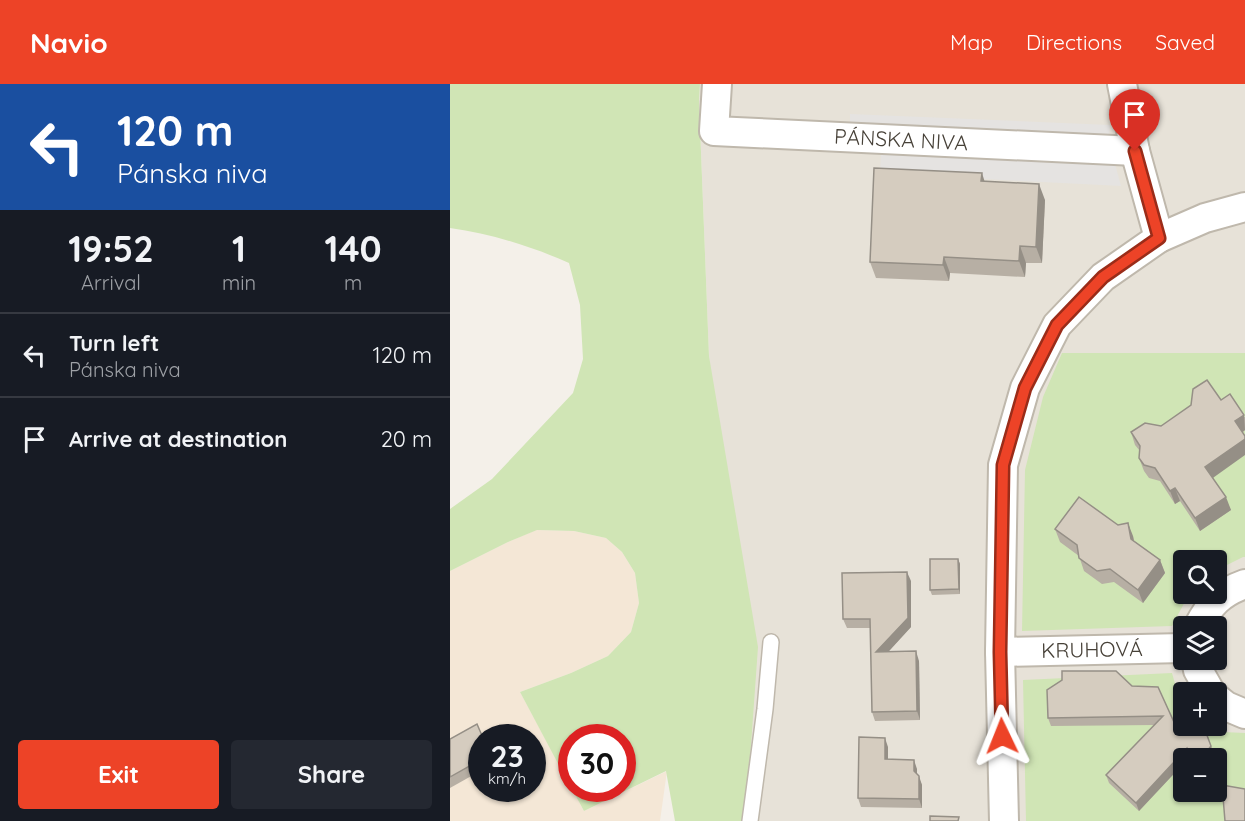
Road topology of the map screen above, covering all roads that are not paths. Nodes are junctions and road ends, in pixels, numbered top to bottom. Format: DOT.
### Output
graph roads {
  1 [pos="717,84"];
  2 [pos="1122,84"];
  3 [pos="1135,151"];
  4 [pos="1245,207"];
  5 [pos="1159,238"];
  6 [pos="1245,584"];
  7 [pos="1204,616"];
  8 [pos="771,642"];
  9 [pos="1173,648"];
  10 [pos="1000,652"];
  11 [pos="1227,706"];
  12 [pos="1245,714"];
  13 [pos="750,821"];
  14 [pos="1004,821"];
  1 -- 3 [label="street, PÁNSKA NIVA"];
  2 -- 3 [label="street"];
  3 -- 5 [label="street"];
  4 -- 5 [label="street"];
  5 -- 10 [label="street"];
  6 -- 7 [label="street"];
  8 -- 13 [label="lane"];
  9 -- 10 [label="street, KRUHOVÁ"];
  10 -- 14 [label="street"];
  11 -- 12 [label="street"];
}
